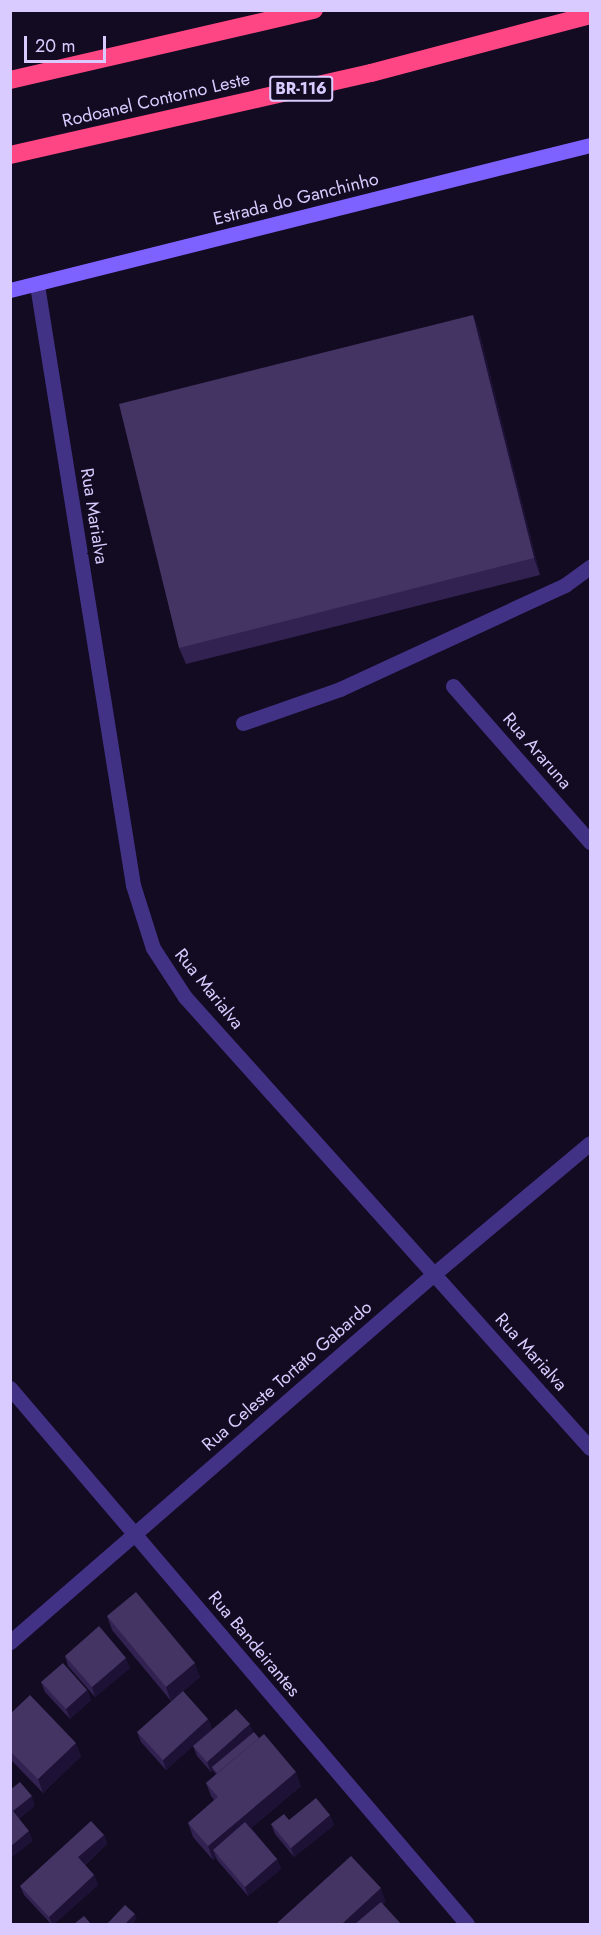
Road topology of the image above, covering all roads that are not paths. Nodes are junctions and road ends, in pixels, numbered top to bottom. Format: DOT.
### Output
graph roads {
  1 [pos="314,10"];
  2 [pos="591,15"];
  3 [pos="10,80"];
  4 [pos="591,145"];
  5 [pos="10,155"];
  6 [pos="37,285"];
  7 [pos="10,290"];
  8 [pos="591,567"];
  9 [pos="453,686"];
  10 [pos="243,723"];
  11 [pos="591,842"];
  12 [pos="591,1143"];
  13 [pos="435,1273"];
  14 [pos="10,1388"];
  15 [pos="591,1448"];
  16 [pos="135,1534"];
  17 [pos="10,1642"];
  18 [pos="467,1924"];
  1 -- 3 [label="highway"];
  2 -- 5 [label="highway, Rodoanel Contorno Leste / BR-116"];
  4 -- 6 [label="main road, Estrada do Ganchinho"];
  6 -- 7 [label="main road, Estrada do Ganchinho"];
  6 -- 13 [label="street, Rua Marialva"];
  8 -- 10 [label="street"];
  9 -- 11 [label="street, Rua Araruna"];
  12 -- 13 [label="street, Rua Celeste Tortato Gabardo"];
  13 -- 15 [label="street, Rua Marialva"];
  13 -- 16 [label="street, Rua Celeste Tortato Gabardo"];
  14 -- 16 [label="street, Rua Bandeirantes"];
  16 -- 17 [label="street, Rua Celeste Tortato Gabardo"];
  16 -- 18 [label="street, Rua Bandeirantes"];
}
